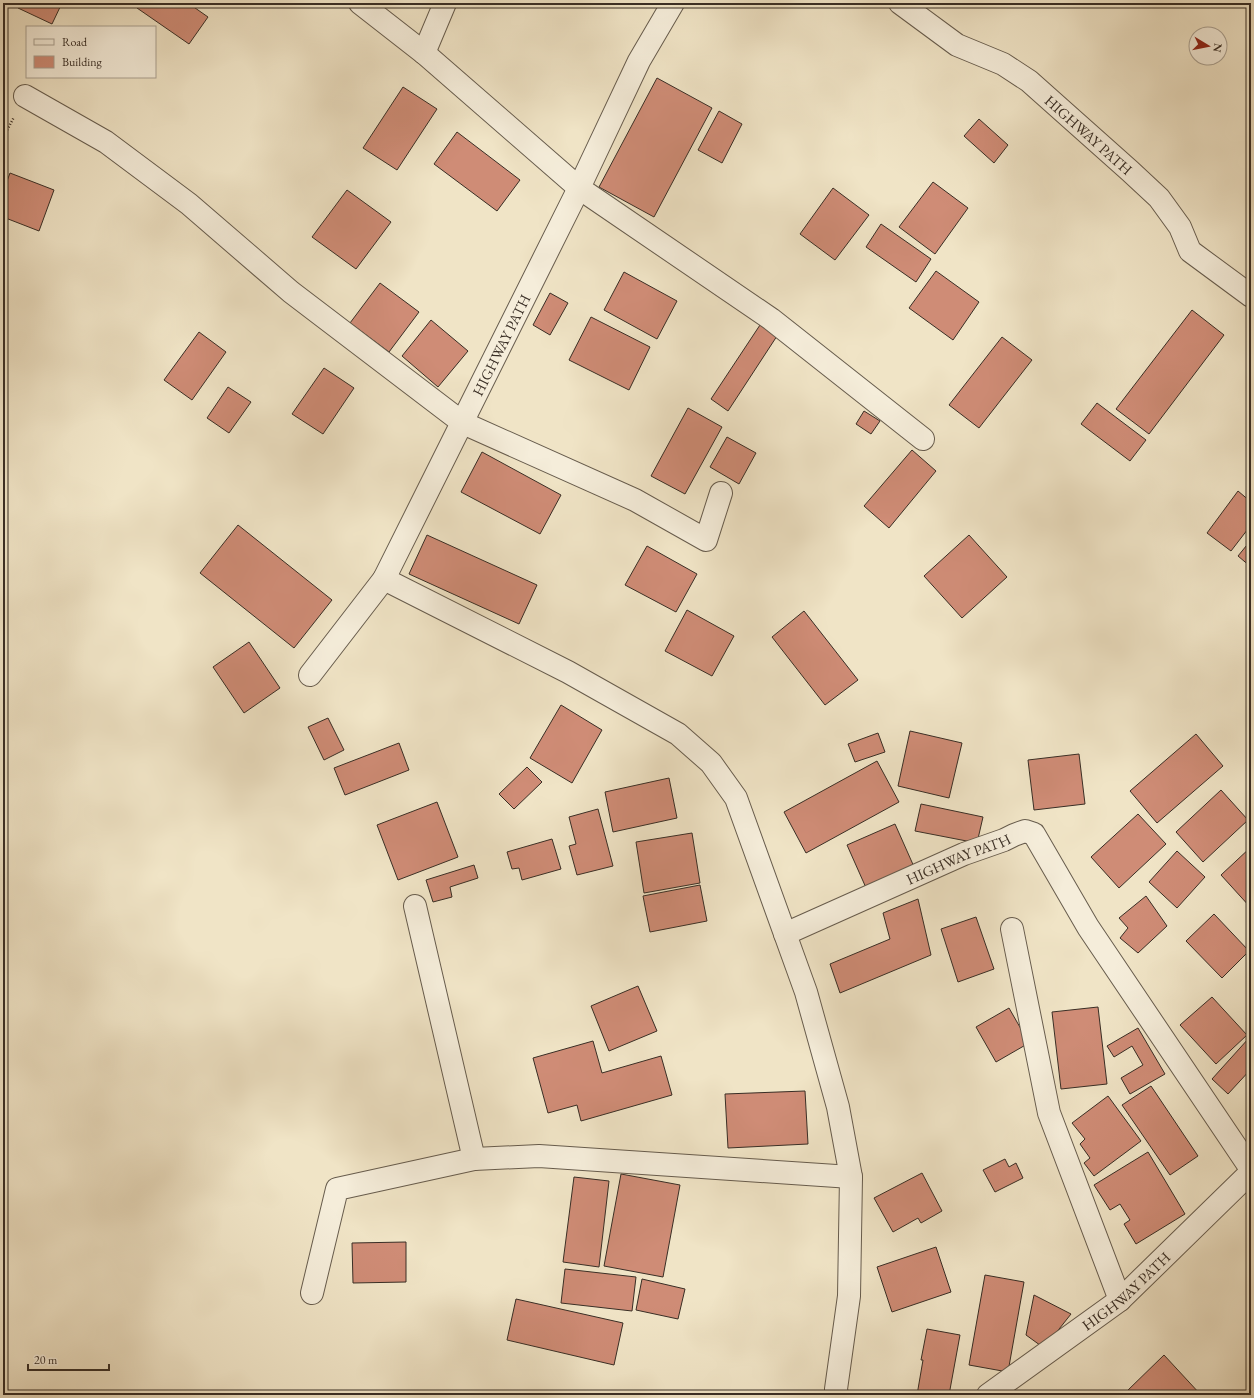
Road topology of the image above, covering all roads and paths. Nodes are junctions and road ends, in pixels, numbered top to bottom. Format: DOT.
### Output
graph roads {
  1 [pos="360,3"];
  2 [pos="445,3"];
  3 [pos="673,3"];
  4 [pos="900,3"];
  5 [pos="424,53"];
  6 [pos="25,96"];
  7 [pos="579,188"];
  8 [pos="1251,296"];
  9 [pos="462,423"];
  10 [pos="923,439"];
  11 [pos="721,493"];
  12 [pos="384,579"];
  13 [pos="310,675"];
  14 [pos="415,906"];
  15 [pos="1012,929"];
  16 [pos="785,934"];
  17 [pos="474,1159"];
  18 [pos="1251,1170"];
  19 [pos="851,1177"];
  20 [pos="312,1293"];
  21 [pos="1120,1300"];
  22 [pos="837,1395"];
  23 [pos="988,1395"];
  1 -- 5 [label="street"];
  2 -- 5 [label="street"];
  3 -- 7 [label="street, HIGHWAY PATH"];
  4 -- 8 [label="street, HIGHWAY PATH"];
  5 -- 7 [label="street"];
  6 -- 9 [label="street"];
  7 -- 9 [label="street, HIGHWAY PATH"];
  7 -- 10 [label="street"];
  9 -- 11 [label="street"];
  9 -- 12 [label="street, HIGHWAY PATH"];
  12 -- 13 [label="street, HIGHWAY PATH"];
  12 -- 16 [label="street"];
  14 -- 17 [label="street"];
  15 -- 21 [label="street"];
  16 -- 18 [label="street, HIGHWAY PATH"];
  16 -- 19 [label="street"];
  17 -- 19 [label="street"];
  17 -- 20 [label="street"];
  18 -- 21 [label="street, HIGHWAY PATH"];
  19 -- 22 [label="street"];
  21 -- 23 [label="street, HIGHWAY PATH"];
}
